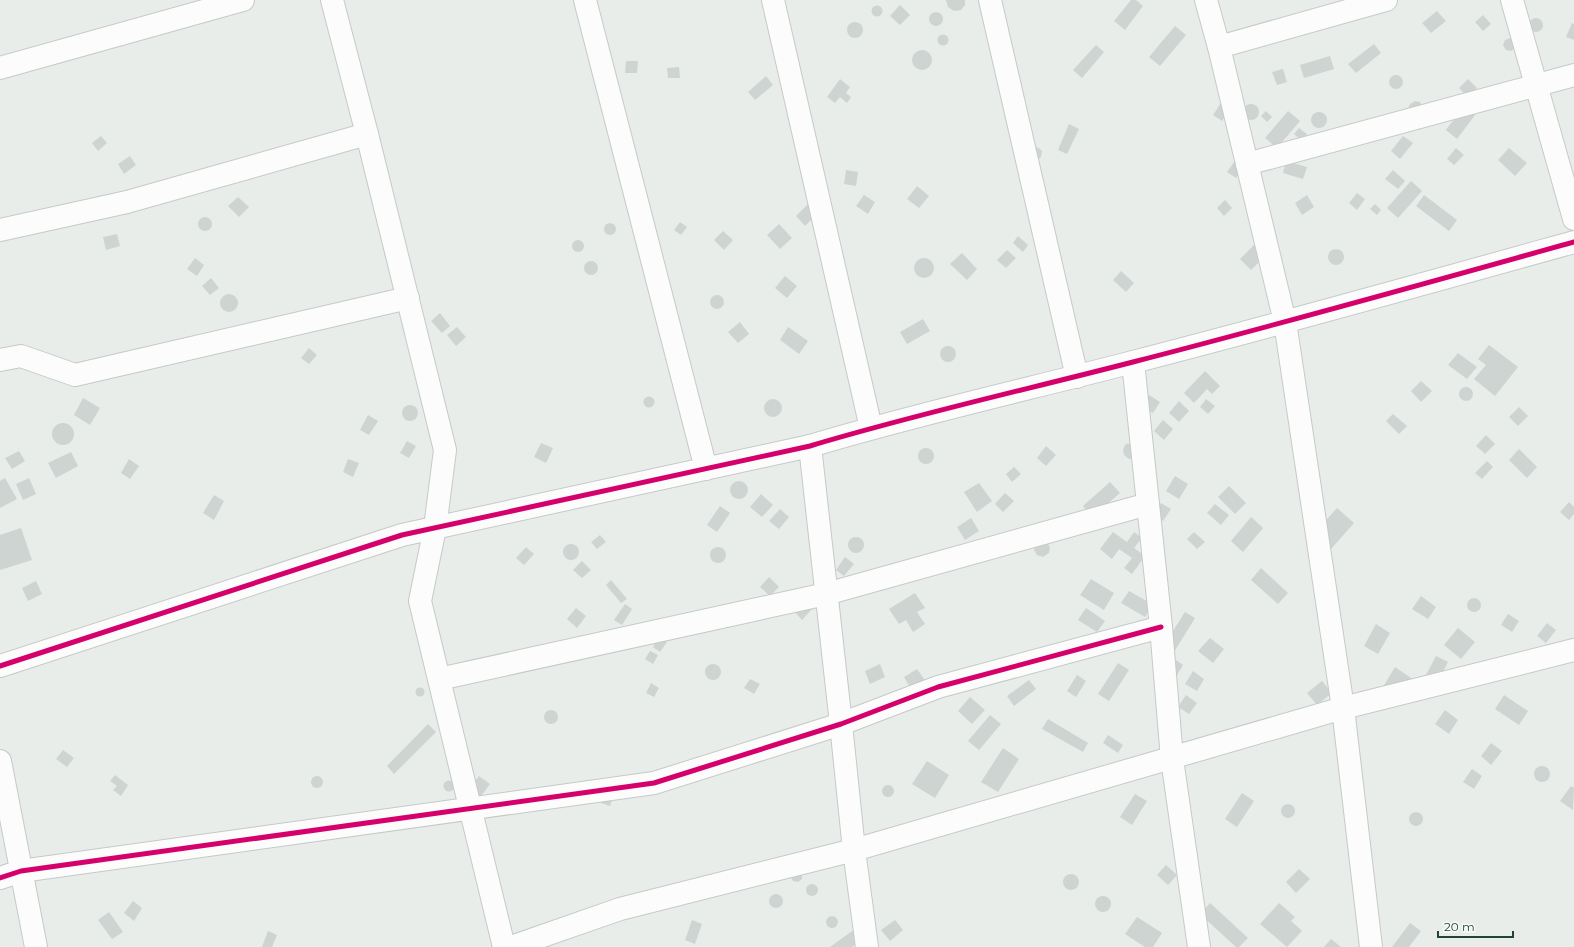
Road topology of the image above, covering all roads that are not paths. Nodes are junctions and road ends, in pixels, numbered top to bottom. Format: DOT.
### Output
graph roads {
  1 [pos="243,0"];
  2 [pos="332,0"];
  3 [pos="585,0"];
  4 [pos="773,0"];
  5 [pos="990,0"];
  6 [pos="1206,0"];
  7 [pos="1386,0"];
  8 [pos="1512,0"];
  9 [pos="1219,47"];
  10 [pos="0,68"];
  11 [pos="1574,75"];
  12 [pos="1537,85"];
  13 [pos="367,134"];
  14 [pos="1247,164"];
  15 [pos="1574,219"];
  16 [pos="0,230"];
  17 [pos="1574,242"];
  18 [pos="408,298"];
  19 [pos="1285,322"];
  20 [pos="0,360"];
  21 [pos="1133,362"];
  22 [pos="1077,377"];
  23 [pos="871,428"];
  24 [pos="810,446"];
  25 [pos="706,469"];
  26 [pos="1148,504"];
  27 [pos="435,528"];
  28 [pos="826,594"];
  29 [pos="1161,627"];
  30 [pos="1574,650"];
  31 [pos="0,666"];
  32 [pos="439,679"];
  33 [pos="1344,708"];
  34 [pos="841,724"];
  35 [pos="1172,759"];
  36 [pos="0,761"];
  37 [pos="471,809"];
  38 [pos="854,850"];
  39 [pos="21,871"];
  40 [pos="0,878"];
  41 [pos="36,947"];
  42 [pos="504,947"];
  43 [pos="511,947"];
  44 [pos="867,947"];
  45 [pos="1199,947"];
  46 [pos="1371,947"];
  1 -- 10 [label="street"];
  2 -- 13 [label="street"];
  3 -- 25 [label="street"];
  4 -- 23 [label="street"];
  5 -- 22 [label="street"];
  6 -- 9 [label="street"];
  7 -- 9 [label="street"];
  8 -- 12 [label="street"];
  9 -- 14 [label="street"];
  11 -- 12 [label="street"];
  12 -- 14 [label="street"];
  12 -- 15 [label="street"];
  13 -- 16 [label="street"];
  13 -- 18 [label="street"];
  14 -- 19 [label="street"];
  17 -- 19 [label="street"];
  18 -- 20 [label="street"];
  18 -- 27 [label="street"];
  19 -- 21 [label="street"];
  19 -- 33 [label="street"];
  21 -- 22 [label="street"];
  21 -- 26 [label="street"];
  22 -- 23 [label="street"];
  23 -- 24 [label="street"];
  24 -- 25 [label="street"];
  24 -- 28 [label="street"];
  25 -- 27 [label="street"];
  26 -- 28 [label="street"];
  26 -- 29 [label="street"];
  27 -- 31 [label="street"];
  27 -- 32 [label="street"];
  28 -- 32 [label="street"];
  28 -- 34 [label="street"];
  29 -- 34 [label="street"];
  29 -- 35 [label="street"];
  30 -- 33 [label="street"];
  32 -- 37 [label="street"];
  33 -- 35 [label="street"];
  33 -- 46 [label="street"];
  34 -- 37 [label="street"];
  34 -- 38 [label="street"];
  35 -- 38 [label="street"];
  35 -- 45 [label="street"];
  36 -- 39 [label="street"];
  37 -- 39 [label="street"];
  37 -- 42 [label="street"];
  38 -- 43 [label="street"];
  38 -- 44 [label="street"];
  39 -- 40 [label="street"];
  39 -- 41 [label="street"];
}
